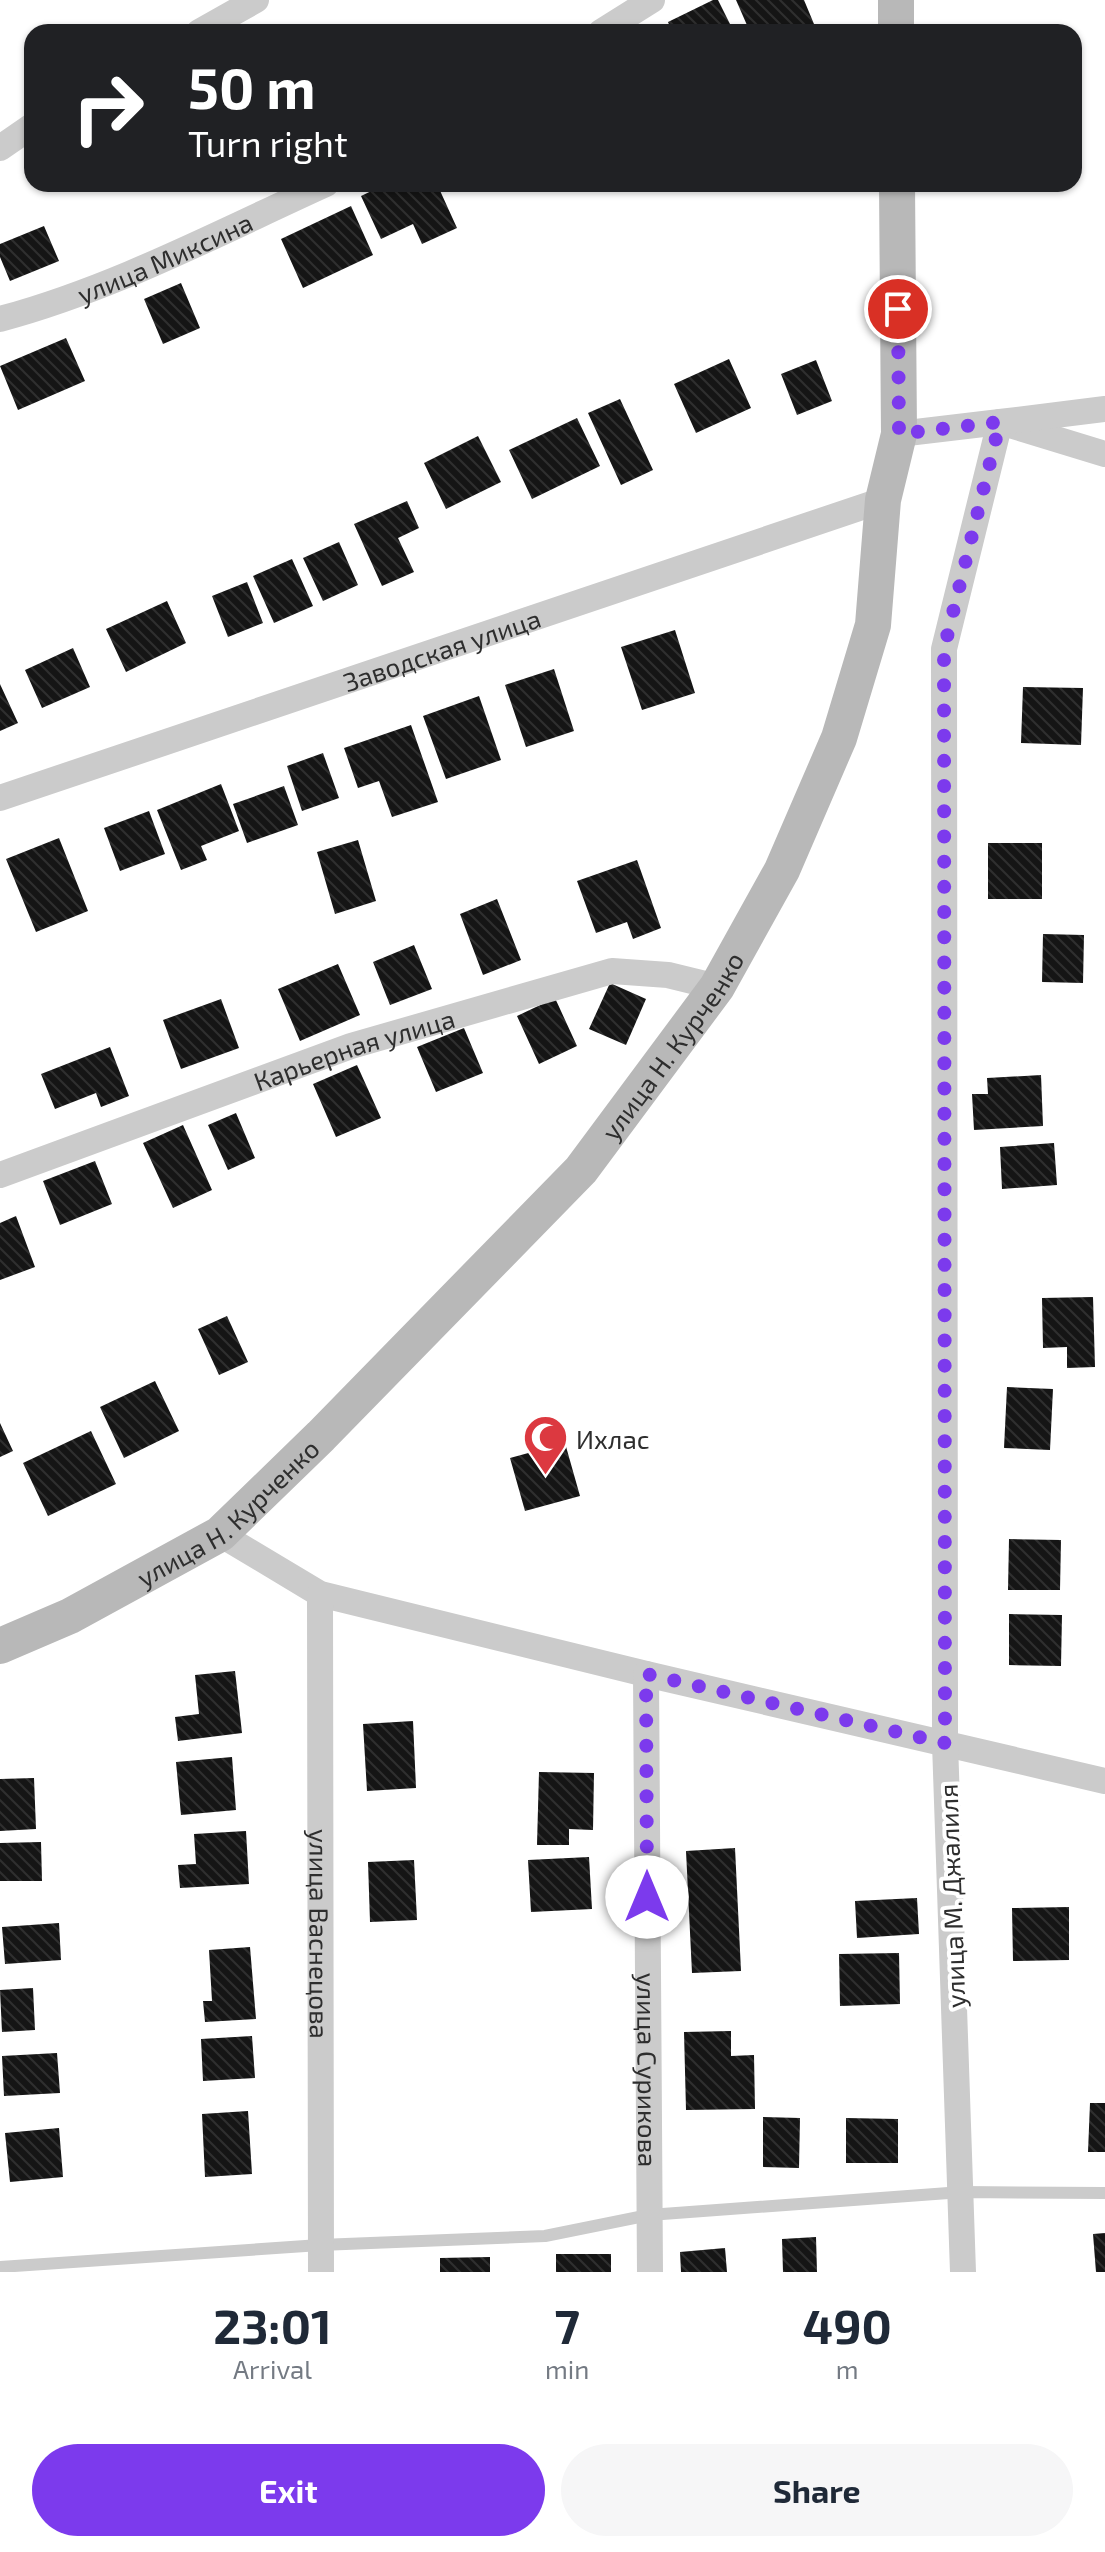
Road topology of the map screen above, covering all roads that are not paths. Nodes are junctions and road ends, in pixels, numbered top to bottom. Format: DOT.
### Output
graph roads {
  1 [pos="256,0"];
  2 [pos="652,0"];
  3 [pos="896,0"];
  4 [pos="213,24"];
  5 [pos="614,24"];
  6 [pos="896,24"];
  7 [pos="24,132"];
  8 [pos="0,148"];
  9 [pos="308,192"];
  10 [pos="897,192"];
  11 [pos="0,319"];
  12 [pos="1105,409"];
  13 [pos="1000,422"];
  14 [pos="899,434"];
  15 [pos="1105,454"];
  16 [pos="883,500"];
  17 [pos="0,798"];
  18 [pos="717,987"];
  19 [pos="0,1175"];
  20 [pos="220,1534"];
  21 [pos="320,1594"];
  22 [pos="0,1646"];
  23 [pos="646,1674"];
  24 [pos="945,1743"];
  25 [pos="1105,1781"];
  26 [pos="962,2192"];
  27 [pos="1105,2193"];
  28 [pos="649,2215"];
  29 [pos="320,2245"];
  30 [pos="0,2267"];
  31 [pos="321,2272"];
  32 [pos="650,2272"];
  33 [pos="963,2272"];
  1 -- 4 [label="street"];
  2 -- 5 [label="street"];
  3 -- 6 [label="main road"];
  7 -- 8 [label="street"];
  9 -- 11 [label="street, улица Миксина"];
  10 -- 14 [label="main road, улица Н. Курченко"];
  12 -- 13 [label="street"];
  13 -- 14 [label="street"];
  13 -- 15 [label="street"];
  13 -- 24 [label="street, улица М. Джалиля"];
  14 -- 16 [label="main road, улица Н. Курченко"];
  16 -- 17 [label="street, Заводская улица"];
  16 -- 18 [label="main road, улица Н. Курченко"];
  18 -- 19 [label="street, Карьерная улица"];
  18 -- 20 [label="main road, улица Н. Курченко"];
  20 -- 21 [label="street"];
  20 -- 22 [label="main road, улица Н. Курченко"];
  21 -- 23 [label="street"];
  21 -- 29 [label="street, улица Васнецова"];
  23 -- 24 [label="street"];
  23 -- 28 [label="street, улица Сурикова"];
  24 -- 25 [label="street"];
  24 -- 26 [label="street, улица М. Джалиля"];
  26 -- 27 [label="lane"];
  26 -- 28 [label="lane"];
  26 -- 33 [label="street, улица М. Джалиля"];
  28 -- 29 [label="lane"];
  28 -- 32 [label="street, улица Сурикова"];
  29 -- 30 [label="lane"];
  29 -- 31 [label="street, улица Васнецова"];
}
